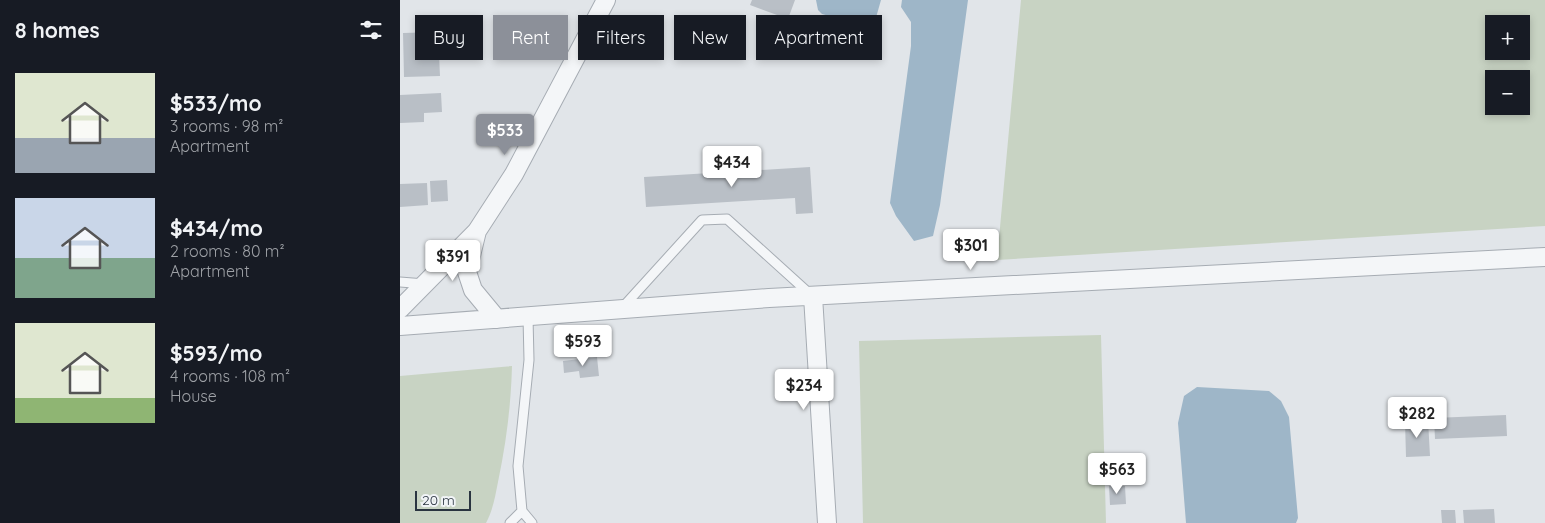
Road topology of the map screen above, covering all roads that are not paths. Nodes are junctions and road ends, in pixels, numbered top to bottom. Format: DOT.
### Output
graph roads {
  1 [pos="606,0"];
  2 [pos="477,231"];
  3 [pos="1545,257"];
  4 [pos="400,282"];
  5 [pos="425,284"];
  6 [pos="812,296"];
  7 [pos="400,309"];
  8 [pos="621,310"];
  9 [pos="528,316"];
  10 [pos="496,319"];
  11 [pos="400,326"];
  12 [pos="522,511"];
  13 [pos="510,523"];
  14 [pos="532,523"];
  15 [pos="827,523"];
  1 -- 2 [label="street"];
  2 -- 5 [label="street"];
  2 -- 10 [label="street"];
  3 -- 6 [label="street"];
  4 -- 5 [label="lane"];
  5 -- 7 [label="street"];
  6 -- 8 [label="street"];
  6 -- 8 [label="lane"];
  6 -- 15 [label="street"];
  8 -- 9 [label="street"];
  9 -- 10 [label="street"];
  9 -- 12 [label="lane"];
  10 -- 11 [label="street"];
  12 -- 13 [label="lane"];
  12 -- 14 [label="lane"];
}
